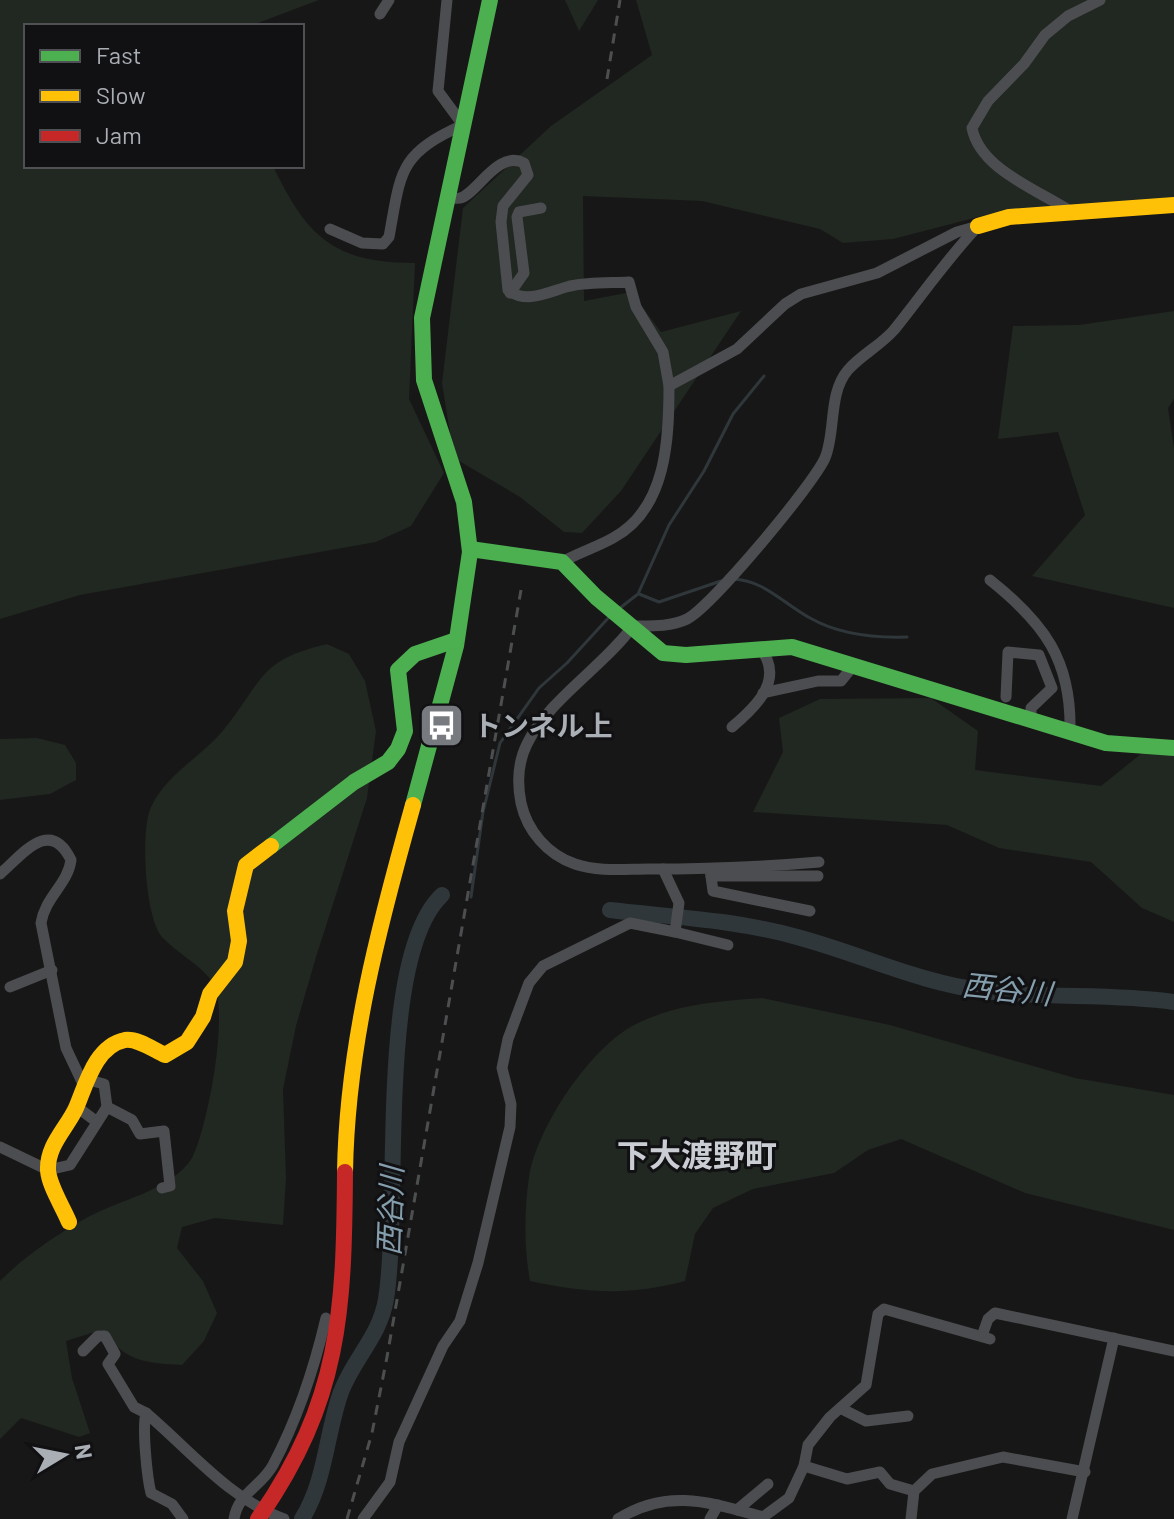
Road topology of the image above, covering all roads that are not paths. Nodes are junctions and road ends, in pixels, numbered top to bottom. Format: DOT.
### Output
graph roads {
  1 [pos="389,0"];
  2 [pos="447,0"];
  3 [pos="490,0"];
  4 [pos="1100,0"];
  5 [pos="380,14"];
  6 [pos="463,125"];
  7 [pos="447,198"];
  8 [pos="1174,205"];
  9 [pos="541,208"];
  10 [pos="1070,211"];
  11 [pos="978,226"];
  12 [pos="330,229"];
  13 [pos="510,293"];
  14 [pos="669,386"];
  15 [pos="470,549"];
  16 [pos="562,562"];
  17 [pos="990,580"];
  18 [pos="633,626"];
  19 [pos="456,640"];
  20 [pos="760,648"];
  21 [pos="853,666"];
  22 [pos="763,693"];
  23 [pos="1006,697"];
  24 [pos="1031,720"];
  25 [pos="732,727"];
  26 [pos="1070,733"];
  27 [pos="1174,748"];
  28 [pos="819,862"];
  29 [pos="663,869"];
  30 [pos="710,873"];
  31 [pos="0,874"];
  32 [pos="818,876"];
  33 [pos="810,911"];
  34 [pos="675,930"];
  35 [pos="728,945"];
  36 [pos="52,970"];
  37 [pos="10,987"];
  38 [pos="84,1082"];
  39 [pos="77,1107"];
  40 [pos="107,1107"];
  41 [pos="97,1122"];
  42 [pos="0,1147"];
  43 [pos="48,1170"];
  44 [pos="171,1186"];
  45 [pos="69,1222"];
  46 [pos="326,1318"];
  47 [pos="1114,1338"];
  48 [pos="83,1351"];
  49 [pos="1174,1351"];
  50 [pos="842,1409"];
  51 [pos="146,1413"];
  52 [pos="908,1416"];
  53 [pos="804,1466"];
  54 [pos="1085,1472"];
  55 [pos="768,1484"];
  56 [pos="914,1491"];
  57 [pos="242,1498"];
  58 [pos="718,1505"];
  59 [pos="737,1510"];
  60 [pos="261,1515"];
  61 [pos="766,1518"];
  62 [pos="183,1519"];
  63 [pos="234,1519"];
  64 [pos="284,1519"];
  65 [pos="363,1519"];
  66 [pos="618,1519"];
  67 [pos="710,1519"];
  68 [pos="911,1519"];
  69 [pos="1072,1519"];
  1 -- 5 [label="street"];
  2 -- 6 [label="street"];
  3 -- 6 [label="main road"];
  4 -- 10 [label="street"];
  6 -- 7 [label="main road"];
  6 -- 12 [label="street"];
  7 -- 13 [label="street"];
  7 -- 15 [label="main road"];
  8 -- 10 [label="main road"];
  9 -- 13 [label="street"];
  10 -- 11 [label="main road"];
  11 -- 14 [label="street"];
  11 -- 18 [label="street"];
  13 -- 14 [label="street"];
  14 -- 16 [label="street"];
  15 -- 16 [label="main road"];
  15 -- 19 [label="main road"];
  16 -- 18 [label="main road"];
  17 -- 26 [label="street"];
  18 -- 20 [label="main road"];
  18 -- 29 [label="street"];
  19 -- 38 [label="main road"];
  19 -- 60 [label="main road"];
  20 -- 21 [label="main road"];
  20 -- 22 [label="street"];
  21 -- 22 [label="street"];
  21 -- 24 [label="main road"];
  22 -- 25 [label="street"];
  23 -- 24 [label="street"];
  24 -- 26 [label="main road"];
  26 -- 27 [label="main road"];
  28 -- 30 [label="street"];
  29 -- 30 [label="street"];
  29 -- 34 [label="street"];
  30 -- 32 [label="street"];
  30 -- 33 [label="street"];
  31 -- 36 [label="street"];
  34 -- 35 [label="street"];
  34 -- 65 [label="street"];
  36 -- 37 [label="street"];
  36 -- 38 [label="street"];
  38 -- 39 [label="main road"];
  38 -- 40 [label="street"];
  39 -- 41 [label="street"];
  39 -- 43 [label="main road"];
  40 -- 41 [label="street"];
  40 -- 44 [label="street"];
  41 -- 43 [label="street"];
  42 -- 43 [label="street"];
  43 -- 45 [label="main road"];
  46 -- 57 [label="street"];
  47 -- 49 [label="street"];
  47 -- 50 [label="street"];
  47 -- 54 [label="street"];
  48 -- 51 [label="street"];
  50 -- 52 [label="street"];
  50 -- 53 [label="street"];
  51 -- 57 [label="street"];
  51 -- 62 [label="street"];
  53 -- 56 [label="street"];
  53 -- 61 [label="street"];
  54 -- 56 [label="street"];
  54 -- 69 [label="street"];
  55 -- 59 [label="street"];
  56 -- 68 [label="street"];
  57 -- 60 [label="street"];
  57 -- 63 [label="street"];
  58 -- 59 [label="street"];
  58 -- 66 [label="street"];
  58 -- 67 [label="street"];
  59 -- 61 [label="street"];
  60 -- 64 [label="street"];
}
